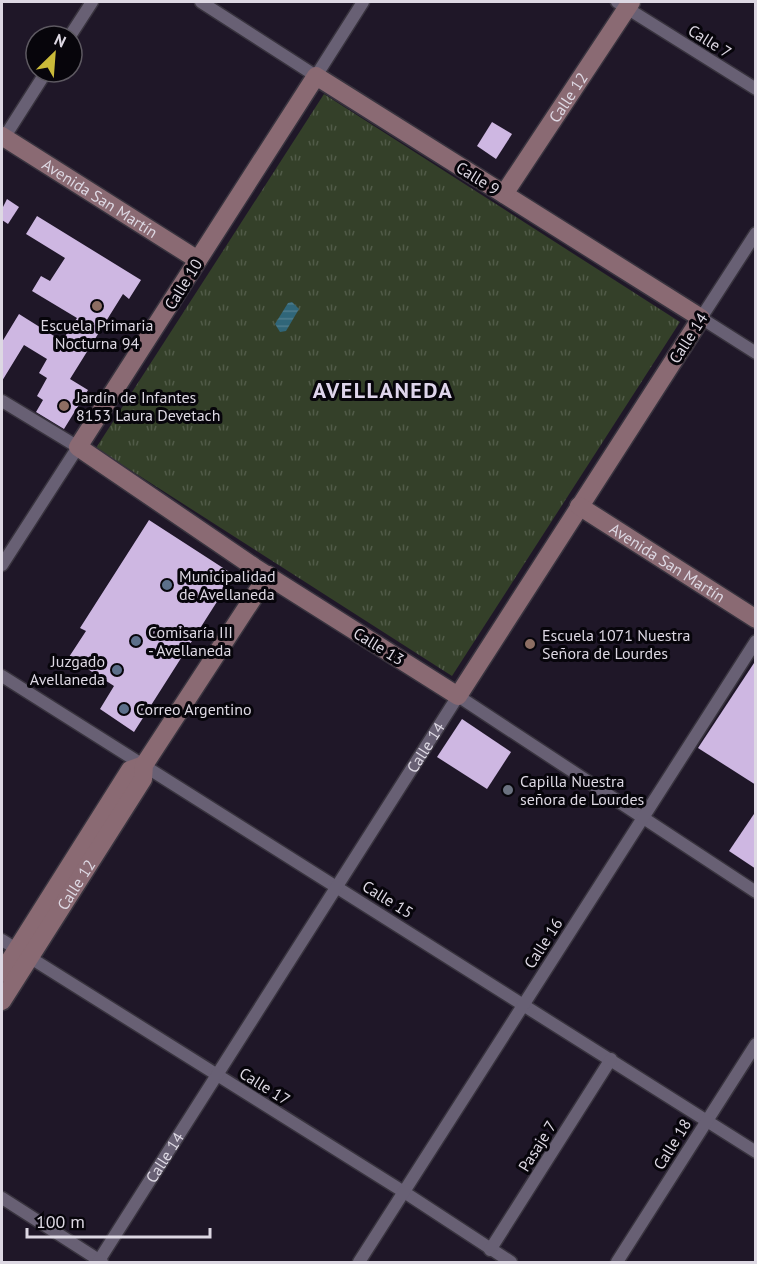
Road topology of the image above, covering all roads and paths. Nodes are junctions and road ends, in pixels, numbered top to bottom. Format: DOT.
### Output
graph roads {
  1 [pos="92,2"];
  2 [pos="201,2"];
  3 [pos="363,2"];
  4 [pos="625,4"];
  5 [pos="78,24"];
  6 [pos="316,76"];
  7 [pos="38,84"];
  8 [pos="756,88"];
  9 [pos="2,138"];
  10 [pos="504,194"];
  11 [pos="756,233"];
  12 [pos="198,260"];
  13 [pos="701,318"];
  14 [pos="756,353"];
  15 [pos="2,401"];
  16 [pos="78,447"];
  17 [pos="579,506"];
  18 [pos="2,566"];
  19 [pos="268,575"];
  20 [pos="756,620"];
  21 [pos="756,641"];
  22 [pos="2,676"];
  23 [pos="458,696"];
  24 [pos="144,765"];
  25 [pos="643,817"];
  26 [pos="337,886"];
  27 [pos="756,892"];
  28 [pos="15,950"];
  29 [pos="2,973"];
  30 [pos="2,1000"];
  31 [pos="524,1004"];
  32 [pos="756,1044"];
  33 [pos="611,1059"];
  34 [pos="217,1076"];
  35 [pos="706,1121"];
  36 [pos="756,1152"];
  37 [pos="404,1192"];
  38 [pos="2,1198"];
  39 [pos="490,1250"];
  40 [pos="100,1262"];
  41 [pos="359,1263"];
  42 [pos="511,1263"];
  43 [pos="617,1263"];
  1 -- 5 [label="street"];
  2 -- 6 [label="street, Calle 9"];
  3 -- 6 [label="street, Calle 10"];
  4 -- 8 [label="street, Calle 7"];
  4 -- 10 [label="street, Calle 12"];
  6 -- 10 [label="street, Calle 9"];
  6 -- 12 [label="street, Calle 10"];
  7 -- 9 [label="street"];
  9 -- 12 [label="street, Avenida San Martín"];
  10 -- 13 [label="street, Calle 9"];
  11 -- 13 [label="street, Calle 14"];
  12 -- 16 [label="street, Calle 10"];
  13 -- 14 [label="street, Calle 9"];
  13 -- 17 [label="street, Calle 14"];
  15 -- 16 [label="street, Calle 13"];
  16 -- 18 [label="street, Calle 10"];
  16 -- 19 [label="street, Calle 13"];
  17 -- 20 [label="street, Avenida San Martín"];
  17 -- 23 [label="street, Calle 14"];
  19 -- 23 [label="street, Calle 13"];
  19 -- 24 [label="street, Calle 12"];
  21 -- 25 [label="street, Calle 16"];
  22 -- 24 [label="street, Calle 15"];
  23 -- 25 [label="street, Calle 13"];
  23 -- 26 [label="street, Calle 14"];
  24 -- 26 [label="street, Calle 15"];
  24 -- 28 [label="street, Calle 12"];
  25 -- 27 [label="street, Calle 13"];
  25 -- 31 [label="street, Calle 16"];
  26 -- 31 [label="street, Calle 15"];
  26 -- 34 [label="street, Calle 14"];
  28 -- 29 [label="street, Calle 12"];
  28 -- 30 [label="street, Calle 12"];
  28 -- 34 [label="street, Calle 17"];
  31 -- 33 [label="street, Calle 15"];
  31 -- 37 [label="street, Calle 16"];
  32 -- 35 [label="street, Calle 18"];
  33 -- 35 [label="street, Calle 15"];
  33 -- 39 [label="street, Pasaje 7"];
  34 -- 37 [label="street, Calle 17"];
  34 -- 40 [label="street, Calle 14"];
  35 -- 36 [label="street, Calle 15"];
  35 -- 43 [label="street, Calle 18"];
  37 -- 39 [label="street, Calle 17"];
  37 -- 41 [label="street, Calle 16"];
  38 -- 40 [label="street"];
  39 -- 42 [label="street, Calle 17"];
}
